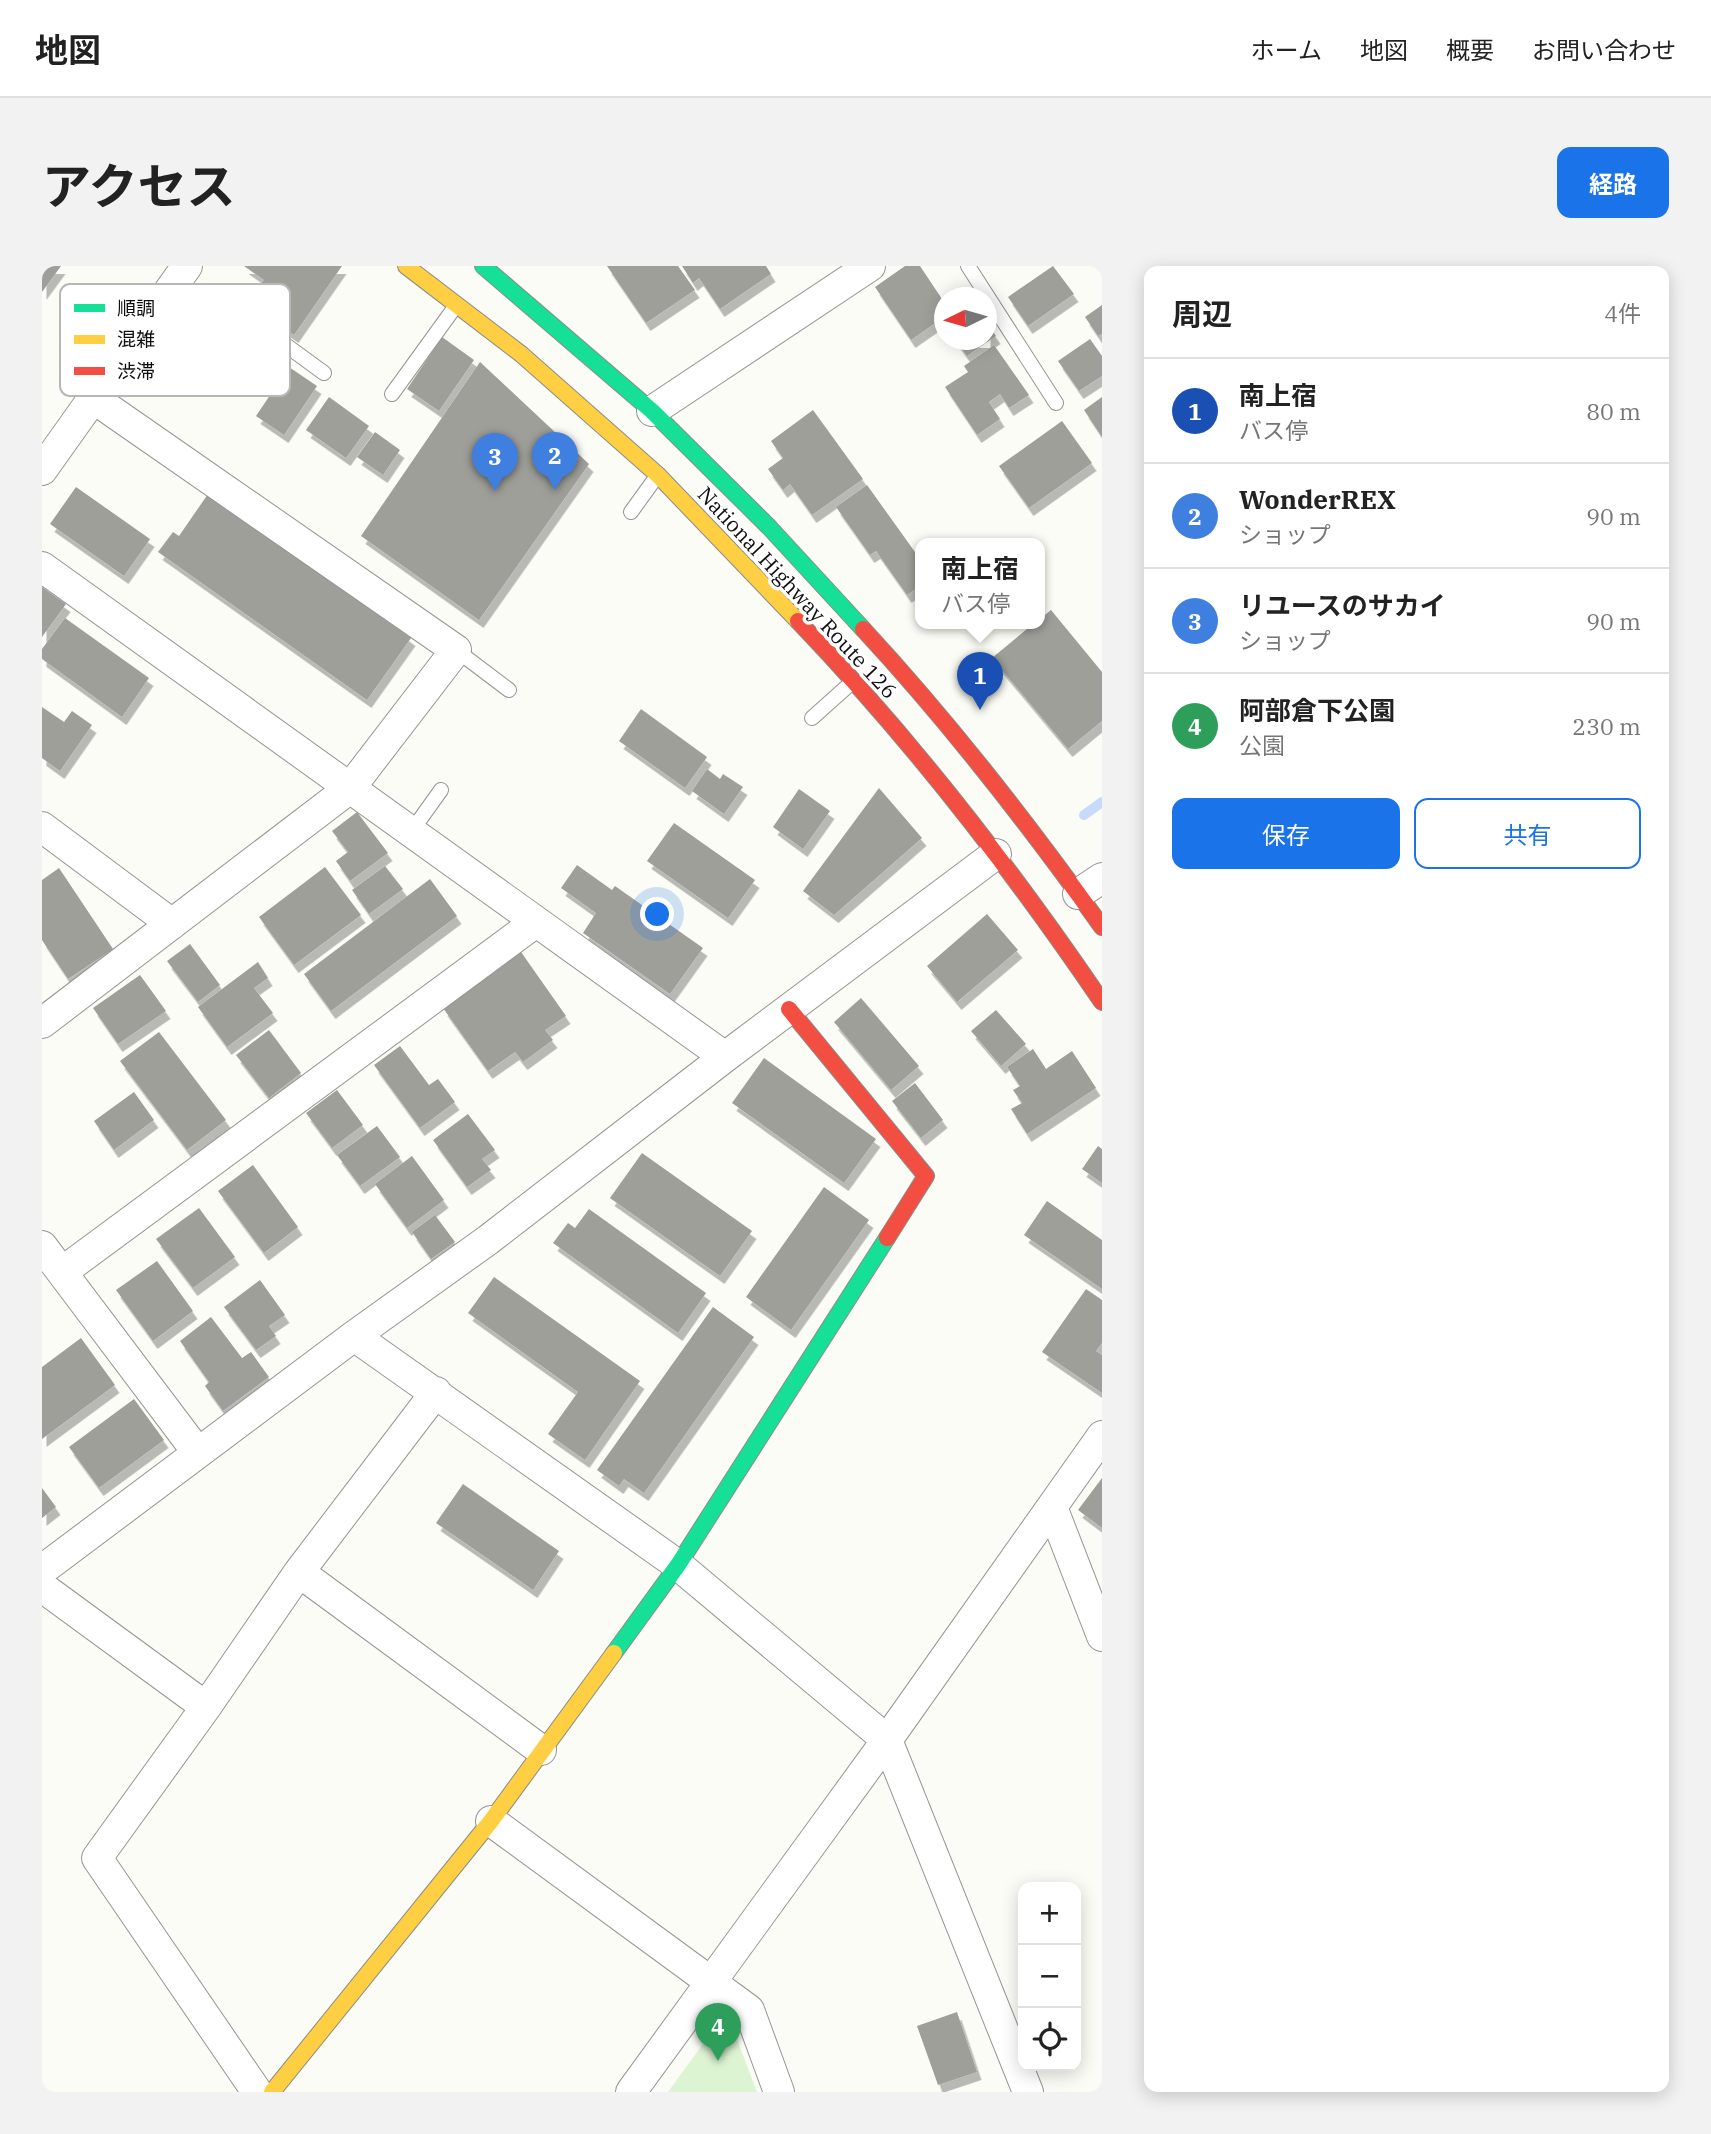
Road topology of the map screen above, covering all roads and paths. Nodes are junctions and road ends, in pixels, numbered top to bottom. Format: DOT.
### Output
graph roads {
  1 [pos="187,266"];
  2 [pos="406,266"];
  3 [pos="483,266"];
  4 [pos="968,266"];
  5 [pos="865,267"];
  6 [pos="174,284"];
  7 [pos="457,304"];
  8 [pos="290,348"];
  9 [pos="324,373"];
  10 [pos="392,394"];
  11 [pos="93,398"];
  12 [pos="1056,403"];
  13 [pos="652,411"];
  14 [pos="42,470"];
  15 [pos="658,475"];
  16 [pos="631,512"];
  17 [pos="42,567"];
  18 [pos="457,650"];
  19 [pos="852,682"];
  20 [pos="509,690"];
  21 [pos="812,718"];
  22 [pos="350,788"];
  23 [pos="441,790"];
  24 [pos="42,827"];
  25 [pos="411,832"];
  26 [pos="996,854"];
  27 [pos="1090,886"];
  28 [pos="536,922"];
  29 [pos="172,924"];
  30 [pos="1102,927"];
  31 [pos="1102,1002"];
  32 [pos="789,1009"];
  33 [pos="42,1023"];
  34 [pos="725,1057"];
  35 [pos="42,1246"];
  36 [pos="62,1272"];
  37 [pos="354,1336"];
  38 [pos="436,1392"];
  39 [pos="1102,1436"];
  40 [pos="198,1453"];
  41 [pos="1052,1507"];
  42 [pos="678,1565"];
  43 [pos="42,1570"];
  44 [pos="299,1572"];
  45 [pos="42,1587"];
  46 [pos="1102,1636"];
  47 [pos="206,1707"];
  48 [pos="887,1740"];
  49 [pos="541,1750"];
  50 [pos="491,1821"];
  51 [pos="710,1983"];
  52 [pos="257,2092"];
  53 [pos="272,2092"];
  54 [pos="631,2092"];
  55 [pos="779,2092"];
  56 [pos="1028,2092"];
  1 -- 6 [label="street"];
  2 -- 7 [label="main road, National Highway Route 126"];
  3 -- 13 [label="main road, National Highway Route 126"];
  4 -- 12 [label="lane"];
  5 -- 13 [label="street"];
  7 -- 10 [label="lane"];
  7 -- 15 [label="main road, National Highway Route 126"];
  8 -- 9 [label="lane"];
  11 -- 14 [label="street"];
  11 -- 18 [label="street"];
  13 -- 27 [label="main road, National Highway Route 126"];
  15 -- 16 [label="lane"];
  15 -- 19 [label="main road, National Highway Route 126"];
  17 -- 22 [label="street"];
  18 -- 20 [label="lane"];
  18 -- 22 [label="street"];
  19 -- 21 [label="lane"];
  19 -- 26 [label="main road, National Highway Route 126"];
  22 -- 25 [label="street"];
  22 -- 29 [label="street"];
  23 -- 25 [label="lane"];
  24 -- 29 [label="street"];
  25 -- 28 [label="street"];
  26 -- 31 [label="main road, National Highway Route 126"];
  26 -- 32 [label="street"];
  27 -- 30 [label="main road, National Highway Route 126"];
  28 -- 34 [label="street"];
  28 -- 36 [label="street"];
  29 -- 33 [label="street"];
  32 -- 34 [label="street"];
  32 -- 42 [label="main road"];
  34 -- 37 [label="street"];
  35 -- 36 [label="street"];
  36 -- 40 [label="street"];
  37 -- 38 [label="street"];
  37 -- 40 [label="street"];
  38 -- 42 [label="street"];
  38 -- 44 [label="street"];
  39 -- 41 [label="street"];
  40 -- 43 [label="street"];
  41 -- 46 [label="street"];
  41 -- 48 [label="street"];
  42 -- 48 [label="street"];
  42 -- 49 [label="main road"];
  44 -- 47 [label="street"];
  44 -- 49 [label="street"];
  45 -- 47 [label="street"];
  47 -- 52 [label="street"];
  48 -- 51 [label="street"];
  48 -- 56 [label="street"];
  49 -- 50 [label="main road"];
  50 -- 51 [label="street"];
  50 -- 53 [label="main road"];
  51 -- 54 [label="street"];
  51 -- 55 [label="street"];
}
